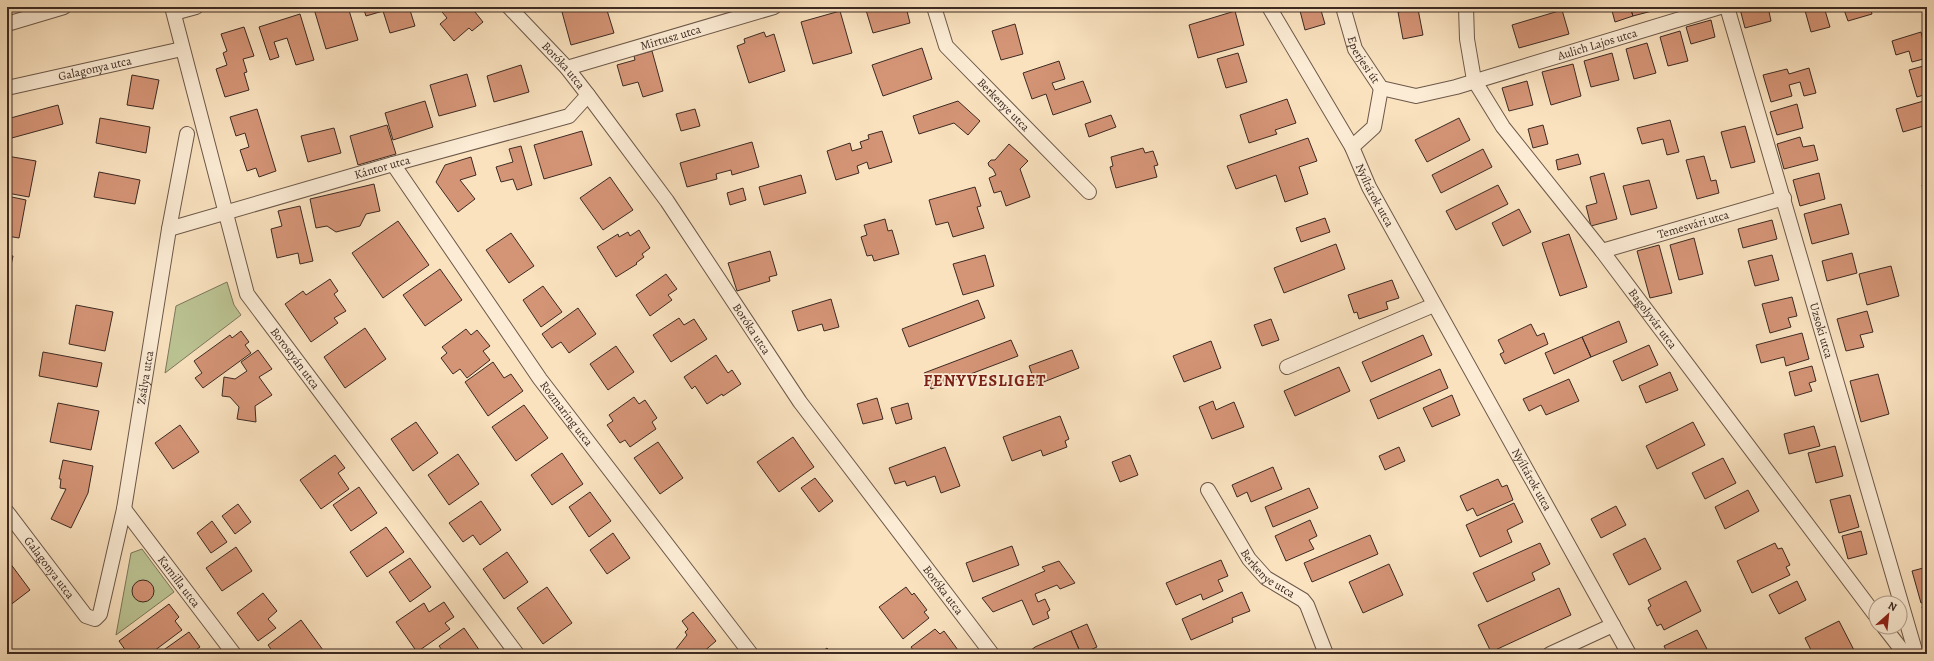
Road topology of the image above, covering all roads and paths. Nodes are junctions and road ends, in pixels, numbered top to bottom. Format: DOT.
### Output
graph roads {
  1 [pos="64,7"];
  2 [pos="196,7"];
  3 [pos="509,7"];
  4 [pos="774,7"];
  5 [pos="934,7"];
  6 [pos="1269,7"];
  7 [pos="1343,7"];
  8 [pos="1466,7"];
  9 [pos="1720,7"];
  10 [pos="1727,7"];
  11 [pos="173,10"];
  12 [pos="7,24"];
  13 [pos="182,49"];
  14 [pos="568,68"];
  15 [pos="1474,80"];
  16 [pos="7,88"];
  17 [pos="1381,88"];
  18 [pos="588,95"];
  19 [pos="187,134"];
  20 [pos="1352,147"];
  21 [pos="393,164"];
  22 [pos="1089,192"];
  23 [pos="1784,198"];
  24 [pos="227,212"];
  25 [pos="169,229"];
  26 [pos="1602,251"];
  27 [pos="1434,304"];
  28 [pos="1287,367"];
  29 [pos="1208,490"];
  30 [pos="124,509"];
  31 [pos="7,512"];
  32 [pos="1868,605"];
  33 [pos="95,619"];
  34 [pos="1613,625"];
  35 [pos="1890,635"];
  36 [pos="234,654"];
  37 [pos="517,654"];
  38 [pos="752,654"];
  39 [pos="992,654"];
  40 [pos="1326,654"];
  41 [pos="1550,654"];
  42 [pos="1629,654"];
  43 [pos="1905,654"];
  44 [pos="1916,654"];
  1 -- 12 [label="street"];
  2 -- 11 [label="street"];
  3 -- 14 [label="street, Boróka utca"];
  4 -- 14 [label="street, Mirtusz utca"];
  5 -- 22 [label="street, Berkenye utca"];
  6 -- 20 [label="street, Nyíltárok utca"];
  7 -- 17 [label="street, Eperjesi út"];
  8 -- 15 [label="street, Bagolyvár utca"];
  9 -- 15 [label="street, Aulich Lajos utca"];
  10 -- 23 [label="street, Uzsoki utca"];
  11 -- 13 [label="street, Borostyán utca"];
  13 -- 16 [label="street, Galagonya utca"];
  13 -- 24 [label="street, Borostyán utca"];
  14 -- 18 [label="street, Boróka utca"];
  15 -- 17 [label="street, Eperjesi út"];
  15 -- 26 [label="street, Bagolyvár utca"];
  17 -- 20 [label="street"];
  18 -- 21 [label="street, Kántor utca"];
  18 -- 39 [label="street, Boróka utca"];
  19 -- 25 [label="street, Zsálya utca"];
  20 -- 27 [label="street, Nyíltárok utca"];
  21 -- 24 [label="street, Kántor utca"];
  21 -- 38 [label="street, Rozmaring utca"];
  23 -- 26 [label="street, Temesvári utca"];
  23 -- 44 [label="street, Uzsoki utca"];
  24 -- 25 [label="street, Kántor utca"];
  24 -- 37 [label="street, Borostyán utca"];
  25 -- 30 [label="street, Zsálya utca"];
  26 -- 32 [label="street, Bagolyvár utca"];
  27 -- 28 [label="street"];
  27 -- 34 [label="street, Nyíltárok utca"];
  29 -- 40 [label="street, Berkenye utca"];
  30 -- 33 [label="street, Zsálya utca"];
  30 -- 36 [label="street, Kamilla utca"];
  31 -- 33 [label="street, Galagonya utca"];
  34 -- 41 [label="street"];
  34 -- 42 [label="street, Nyíltárok utca"];
  35 -- 43 [label="street"];
}
